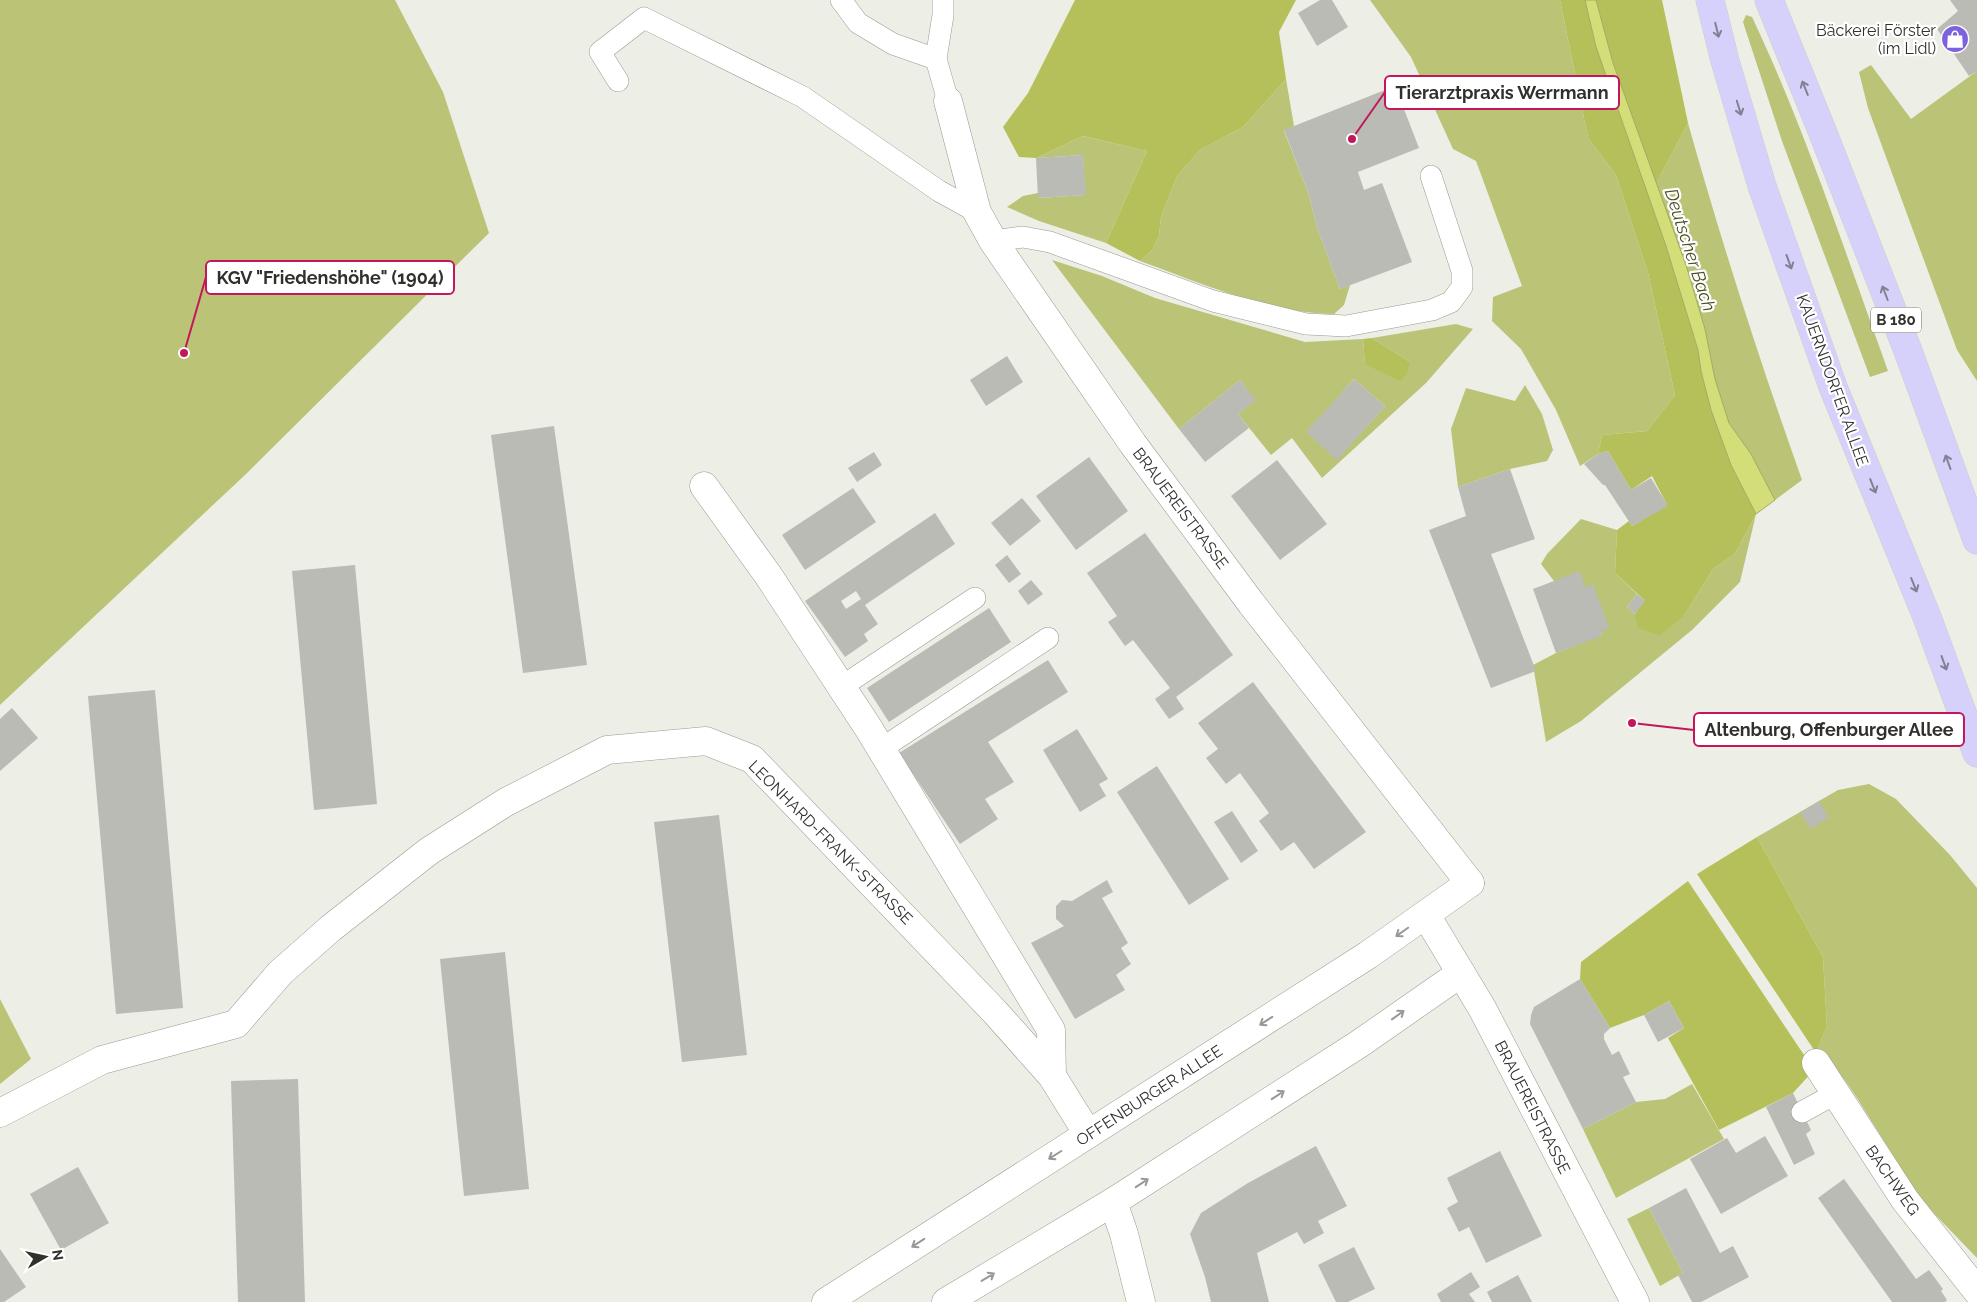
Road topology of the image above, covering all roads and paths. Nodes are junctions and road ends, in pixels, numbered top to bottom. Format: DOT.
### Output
graph roads {
  1 [pos="841,0"];
  2 [pos="943,0"];
  3 [pos="1710,0"];
  4 [pos="1769,0"];
  5 [pos="936,59"];
  6 [pos="618,81"];
  7 [pos="948,101"];
  8 [pos="1432,176"];
  9 [pos="977,212"];
  10 [pos="993,241"];
  11 [pos="704,486"];
  12 [pos="1977,540"];
  13 [pos="975,598"];
  14 [pos="1048,638"];
  15 [pos="841,688"];
  16 [pos="881,749"];
  17 [pos="1977,753"];
  18 [pos="1470,883"];
  19 [pos="1426,915"];
  20 [pos="1462,973"];
  21 [pos="1816,1063"];
  22 [pos="1052,1076"];
  23 [pos="1835,1094"];
  24 [pos="1802,1112"];
  25 [pos="0,1113"];
  26 [pos="1088,1134"];
  27 [pos="1113,1202"];
  28 [pos="1977,1291"];
  29 [pos="826,1302"];
  30 [pos="946,1302"];
  31 [pos="1142,1302"];
  32 [pos="1635,1302"];
  1 -- 5 [label="lane"];
  2 -- 5 [label="lane"];
  3 -- 17 [label="main road, KAUERNDORFER ALLEE, one-way"];
  12 -- 4 [label="main road, B 180, one-way"];
  5 -- 7 [label="lane"];
  6 -- 9 [label="lane"];
  7 -- 9 [label="street, BRAUEREISTRASSE"];
  8 -- 10 [label="lane"];
  9 -- 10 [label="street, BRAUEREISTRASSE"];
  10 -- 18 [label="street, BRAUEREISTRASSE"];
  11 -- 15 [label="street"];
  13 -- 15 [label="lane"];
  14 -- 16 [label="lane"];
  15 -- 16 [label="street"];
  16 -- 22 [label="street"];
  18 -- 19 [label="street, OFFENBURGER ALLEE"];
  19 -- 20 [label="street, BRAUEREISTRASSE"];
  19 -- 26 [label="street, OFFENBURGER ALLEE, one-way"];
  27 -- 20 [label="street, one-way"];
  20 -- 32 [label="street, BRAUEREISTRASSE"];
  21 -- 23 [label="street, BACHWEG"];
  22 -- 25 [label="street, LEONHARD-FRANK-STRASSE"];
  22 -- 26 [label="street, LEONHARD-FRANK-STRASSE"];
  23 -- 24 [label="lane"];
  23 -- 28 [label="street, BACHWEG"];
  26 -- 29 [label="street, OFFENBURGER ALLEE, one-way"];
  30 -- 27 [label="street, one-way"];
  27 -- 31 [label="street"];
}
